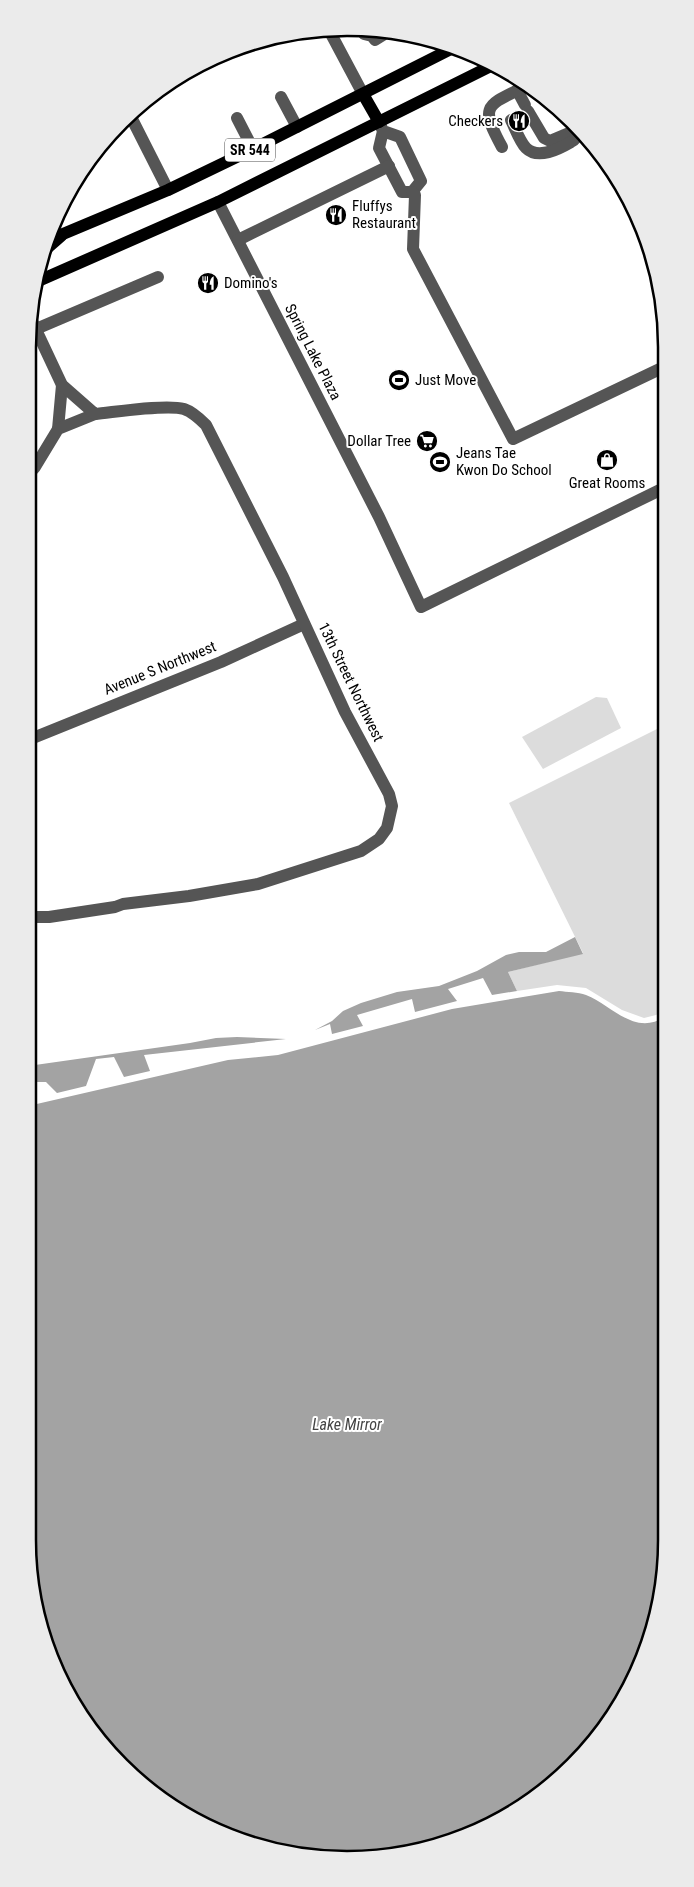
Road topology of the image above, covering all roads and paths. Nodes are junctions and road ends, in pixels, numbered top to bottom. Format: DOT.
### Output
graph roads {
  1 [pos="333,37"];
  2 [pos="445,52"];
  3 [pos="486,69"];
  4 [pos="520,89"];
  5 [pos="522,90"];
  6 [pos="364,94"];
  7 [pos="281,97"];
  8 [pos="500,99"];
  9 [pos="237,118"];
  10 [pos="133,121"];
  11 [pos="381,126"];
  12 [pos="297,127"];
  13 [pos="572,133"];
  14 [pos="576,137"];
  15 [pos="502,147"];
  16 [pos="253,149"];
  17 [pos="389,166"];
  18 [pos="168,190"];
  19 [pos="412,192"];
  20 [pos="218,202"];
  21 [pos="57,236"];
  22 [pos="238,240"];
  23 [pos="158,276"];
  24 [pos="44,278"];
  25 [pos="37,322"];
  26 [pos="37,332"];
  27 [pos="658,370"];
  28 [pos="62,385"];
  29 [pos="95,414"];
  30 [pos="58,429"];
  31 [pos="36,465"];
  32 [pos="658,491"];
  33 [pos="304,624"];
  34 [pos="36,737"];
  35 [pos="36,917"];
  1 -- 6 [label="street"];
  2 -- 6 [label="main road, SR 544"];
  3 -- 11 [label="main road, SR 544"];
  4 -- 8 [label="street"];
  5 -- 13 [label="street"];
  6 -- 11 [label="main road"];
  6 -- 12 [label="main road, SR 544"];
  7 -- 12 [label="street"];
  8 -- 14 [label="street"];
  8 -- 15 [label="street"];
  9 -- 16 [label="street"];
  10 -- 18 [label="street"];
  11 -- 17 [label="street"];
  11 -- 19 [label="street"];
  11 -- 20 [label="main road, SR 544"];
  12 -- 16 [label="main road, SR 544"];
  16 -- 18 [label="main road, SR 544"];
  17 -- 19 [label="street"];
  17 -- 22 [label="street"];
  18 -- 21 [label="main road, SR 544"];
  19 -- 27 [label="street"];
  20 -- 22 [label="street, Spring Lake Plaza"];
  20 -- 24 [label="main road, SR 544"];
  22 -- 32 [label="street, Spring Lake Plaza"];
  23 -- 25 [label="street"];
  26 -- 28 [label="street"];
  28 -- 29 [label="street"];
  28 -- 30 [label="street"];
  29 -- 30 [label="street, 13th Street Northwest"];
  29 -- 33 [label="street, 13th Street Northwest"];
  30 -- 31 [label="street"];
  33 -- 34 [label="street, Avenue S Northwest"];
  33 -- 35 [label="street, 13th Street Northwest"];
}
